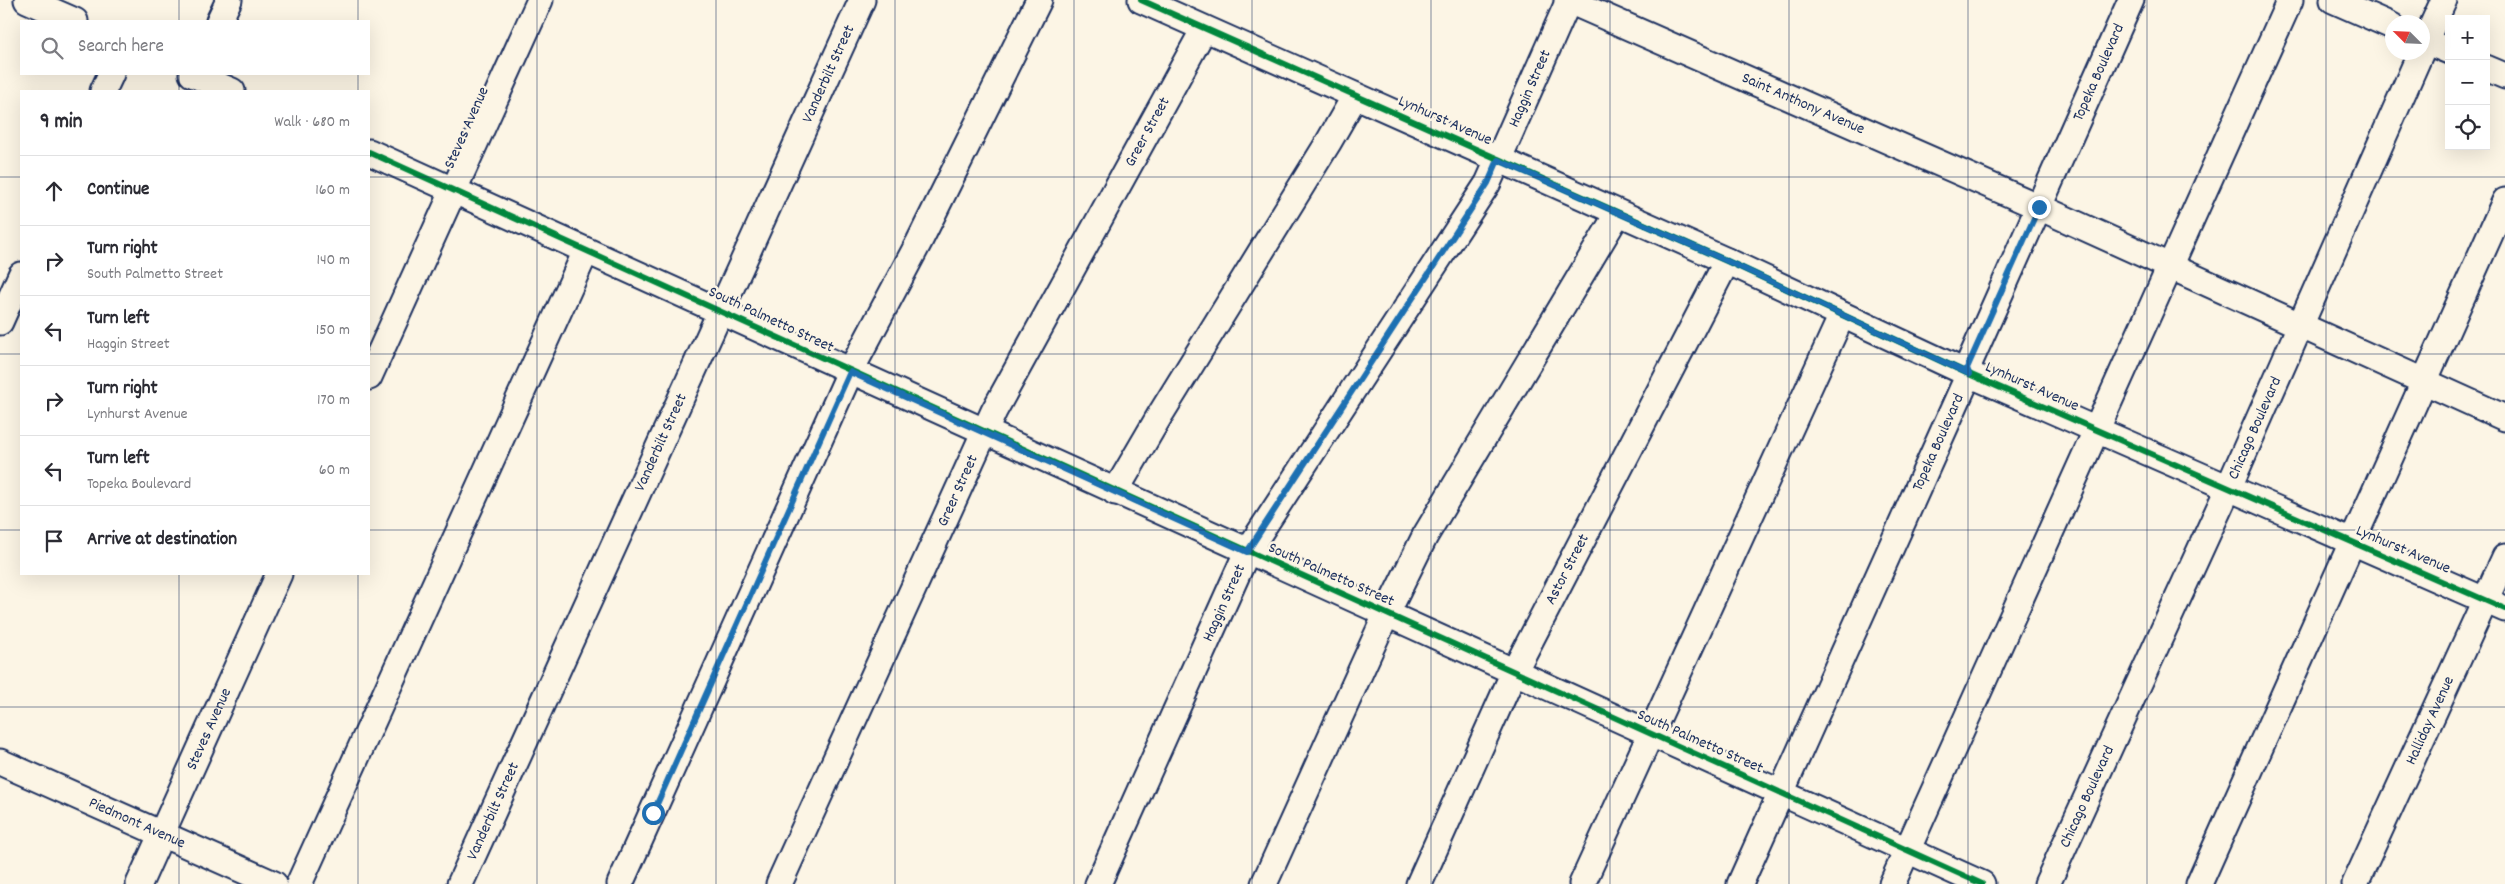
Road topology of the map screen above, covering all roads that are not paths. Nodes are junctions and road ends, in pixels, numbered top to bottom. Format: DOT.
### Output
graph roads {
  1 [pos="27,0"];
  2 [pos="229,0"];
  3 [pos="540,0"];
  4 [pos="862,0"];
  5 [pos="1039,0"];
  6 [pos="1141,0"];
  7 [pos="1568,0"];
  8 [pos="2131,0"];
  9 [pos="2290,0"];
  10 [pos="2333,0"];
  11 [pos="2444,0"];
  12 [pos="73,20"];
  13 [pos="219,20"];
  14 [pos="2385,23"];
  15 [pos="1204,29"];
  16 [pos="2430,30"];
  17 [pos="2430,47"];
  18 [pos="2445,50"];
  19 [pos="2416,60"];
  20 [pos="2490,70"];
  21 [pos="111,75"];
  22 [pos="197,75"];
  23 [pos="2505,76"];
  24 [pos="103,90"];
  25 [pos="230,90"];
  26 [pos="1355,96"];
  27 [pos="370,152"];
  28 [pos="1498,160"];
  29 [pos="453,190"];
  30 [pos="2505,201"];
  31 [pos="2039,207"];
  32 [pos="1618,213"];
  33 [pos="586,251"];
  34 [pos="1727,261"];
  35 [pos="2170,266"];
  36 [pos="20,277"];
  37 [pos="720,312"];
  38 [pos="1842,315"];
  39 [pos="0,322"];
  40 [pos="2300,325"];
  41 [pos="850,372"];
  42 [pos="1969,374"];
  43 [pos="370,375"];
  44 [pos="2424,382"];
  45 [pos="2505,418"];
  46 [pos="2096,430"];
  47 [pos="984,433"];
  48 [pos="2228,489"];
  49 [pos="1115,492"];
  50 [pos="2352,542"];
  51 [pos="1247,552"];
  52 [pos="2505,557"];
  53 [pos="279,575"];
  54 [pos="2495,604"];
  55 [pos="1386,615"];
  56 [pos="1514,672"];
  57 [pos="1650,734"];
  58 [pos="0,762"];
  59 [pos="1781,794"];
  60 [pos="161,834"];
  61 [pos="1907,850"];
  62 [pos="138,884"];
  63 [pos="274,884"];
  64 [pos="299,884"];
  65 [pos="460,884"];
  66 [pos="620,884"];
  67 [pos="780,884"];
  68 [pos="1098,884"];
  69 [pos="1264,884"];
  70 [pos="1419,884"];
  71 [pos="1582,884"];
  72 [pos="1740,884"];
  73 [pos="1892,884"];
  74 [pos="1982,884"];
  75 [pos="2047,884"];
  76 [pos="2199,884"];
  77 [pos="2355,884"];
  1 -- 12 [label="street"];
  2 -- 13 [label="street"];
  3 -- 29 [label="street, Steves Avenue"];
  4 -- 37 [label="street, Vanderbilt Street"];
  5 -- 41 [label="street"];
  6 -- 15 [label="street, Lynhurst Avenue"];
  7 -- 28 [label="street, Haggin Street"];
  7 -- 31 [label="street, Saint Anthony Avenue"];
  8 -- 31 [label="street, Topeka Boulevard"];
  9 -- 35 [label="street"];
  10 -- 14 [label="street"];
  11 -- 16 [label="street, Chicago Boulevard"];
  15 -- 26 [label="street, Lynhurst Avenue"];
  15 -- 47 [label="street, Greer Street"];
  17 -- 18 [label="street"];
  19 -- 40 [label="street, Chicago Boulevard"];
  20 -- 23 [label="street"];
  21 -- 24 [label="street"];
  22 -- 25 [label="street"];
  26 -- 28 [label="street, Lynhurst Avenue"];
  26 -- 49 [label="street"];
  27 -- 29 [label="street, South Palmetto Street"];
  28 -- 32 [label="street, Lynhurst Avenue"];
  28 -- 51 [label="street, Haggin Street"];
  29 -- 33 [label="street, South Palmetto Street"];
  29 -- 43 [label="street, Steves Avenue"];
  30 -- 44 [label="street"];
  31 -- 35 [label="street, Saint Anthony Avenue"];
  31 -- 42 [label="street, Topeka Boulevard"];
  32 -- 34 [label="street, Lynhurst Avenue"];
  32 -- 55 [label="street"];
  33 -- 37 [label="street, South Palmetto Street"];
  33 -- 64 [label="street"];
  34 -- 38 [label="street, Lynhurst Avenue"];
  34 -- 56 [label="street, Astor Street"];
  35 -- 40 [label="street, Saint Anthony Avenue"];
  35 -- 46 [label="street"];
  36 -- 39 [label="street"];
  37 -- 41 [label="street, South Palmetto Street"];
  37 -- 65 [label="street, Vanderbilt Street"];
  38 -- 42 [label="street, Lynhurst Avenue"];
  38 -- 57 [label="street"];
  40 -- 44 [label="street, Saint Anthony Avenue"];
  40 -- 48 [label="street, Chicago Boulevard"];
  41 -- 47 [label="street, South Palmetto Street"];
  41 -- 66 [label="street"];
  42 -- 46 [label="street, Lynhurst Avenue"];
  42 -- 59 [label="street, Topeka Boulevard"];
  44 -- 45 [label="street, Saint Anthony Avenue"];
  44 -- 50 [label="street"];
  46 -- 48 [label="street, Lynhurst Avenue"];
  46 -- 61 [label="street"];
  47 -- 49 [label="street, South Palmetto Street"];
  47 -- 67 [label="street, Greer Street"];
  48 -- 50 [label="street, Lynhurst Avenue"];
  48 -- 75 [label="street, Chicago Boulevard"];
  49 -- 51 [label="street, South Palmetto Street"];
  50 -- 54 [label="street, Lynhurst Avenue"];
  50 -- 76 [label="street"];
  51 -- 55 [label="street, South Palmetto Street"];
  51 -- 68 [label="street, Haggin Street"];
  52 -- 54 [label="street, Halliday Avenue"];
  53 -- 60 [label="street, Steves Avenue"];
  54 -- 77 [label="street, Halliday Avenue"];
  55 -- 56 [label="street, South Palmetto Street"];
  55 -- 69 [label="street"];
  56 -- 57 [label="street, South Palmetto Street"];
  56 -- 70 [label="street, Astor Street"];
  57 -- 59 [label="street, South Palmetto Street"];
  57 -- 71 [label="street"];
  58 -- 60 [label="street, Piedmont Avenue"];
  59 -- 61 [label="street, South Palmetto Street"];
  59 -- 72 [label="street, Topeka Boulevard"];
  60 -- 62 [label="street, Steves Avenue"];
  60 -- 63 [label="street, Piedmont Avenue"];
  61 -- 73 [label="street"];
  61 -- 74 [label="street, South Palmetto Street"];
}
